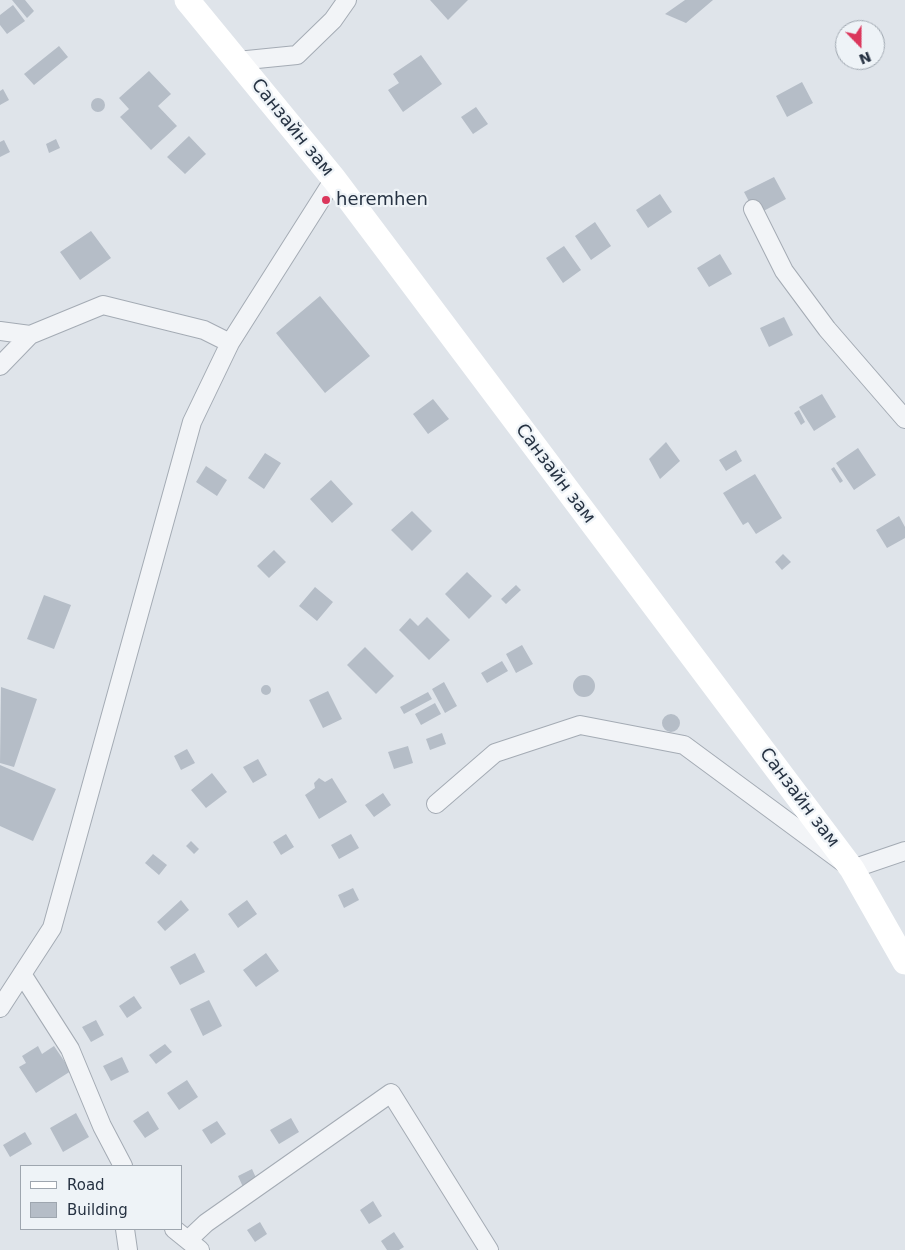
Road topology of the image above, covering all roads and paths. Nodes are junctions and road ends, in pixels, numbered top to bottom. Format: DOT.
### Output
graph roads {
  1 [pos="187,0"];
  2 [pos="347,0"];
  3 [pos="236,61"];
  4 [pos="334,179"];
  5 [pos="754,209"];
  6 [pos="0,331"];
  7 [pos="30,335"];
  8 [pos="230,343"];
  9 [pos="0,366"];
  10 [pos="905,419"];
  11 [pos="436,804"];
  12 [pos="905,851"];
  13 [pos="852,870"];
  14 [pos="905,962"];
  15 [pos="22,974"];
  16 [pos="0,1008"];
  17 [pos="122,1165"];
  18 [pos="125,1230"];
  19 [pos="175,1230"];
  20 [pos="194,1245"];
  21 [pos="128,1250"];
  22 [pos="489,1250"];
  1 -- 3 [label="main road, Санзайн зам"];
  2 -- 3 [label="street"];
  3 -- 4 [label="main road, Санзайн зам"];
  4 -- 8 [label="street"];
  4 -- 13 [label="main road, Санзайн зам"];
  5 -- 10 [label="street"];
  6 -- 7 [label="street"];
  7 -- 8 [label="street"];
  7 -- 9 [label="street"];
  8 -- 15 [label="street"];
  11 -- 13 [label="street"];
  12 -- 13 [label="street"];
  13 -- 14 [label="main road, Санзайн зам"];
  15 -- 16 [label="street"];
  15 -- 17 [label="street"];
  18 -- 21 [label="street"];
  19 -- 20 [label="street"];
  20 -- 22 [label="street"];
}
